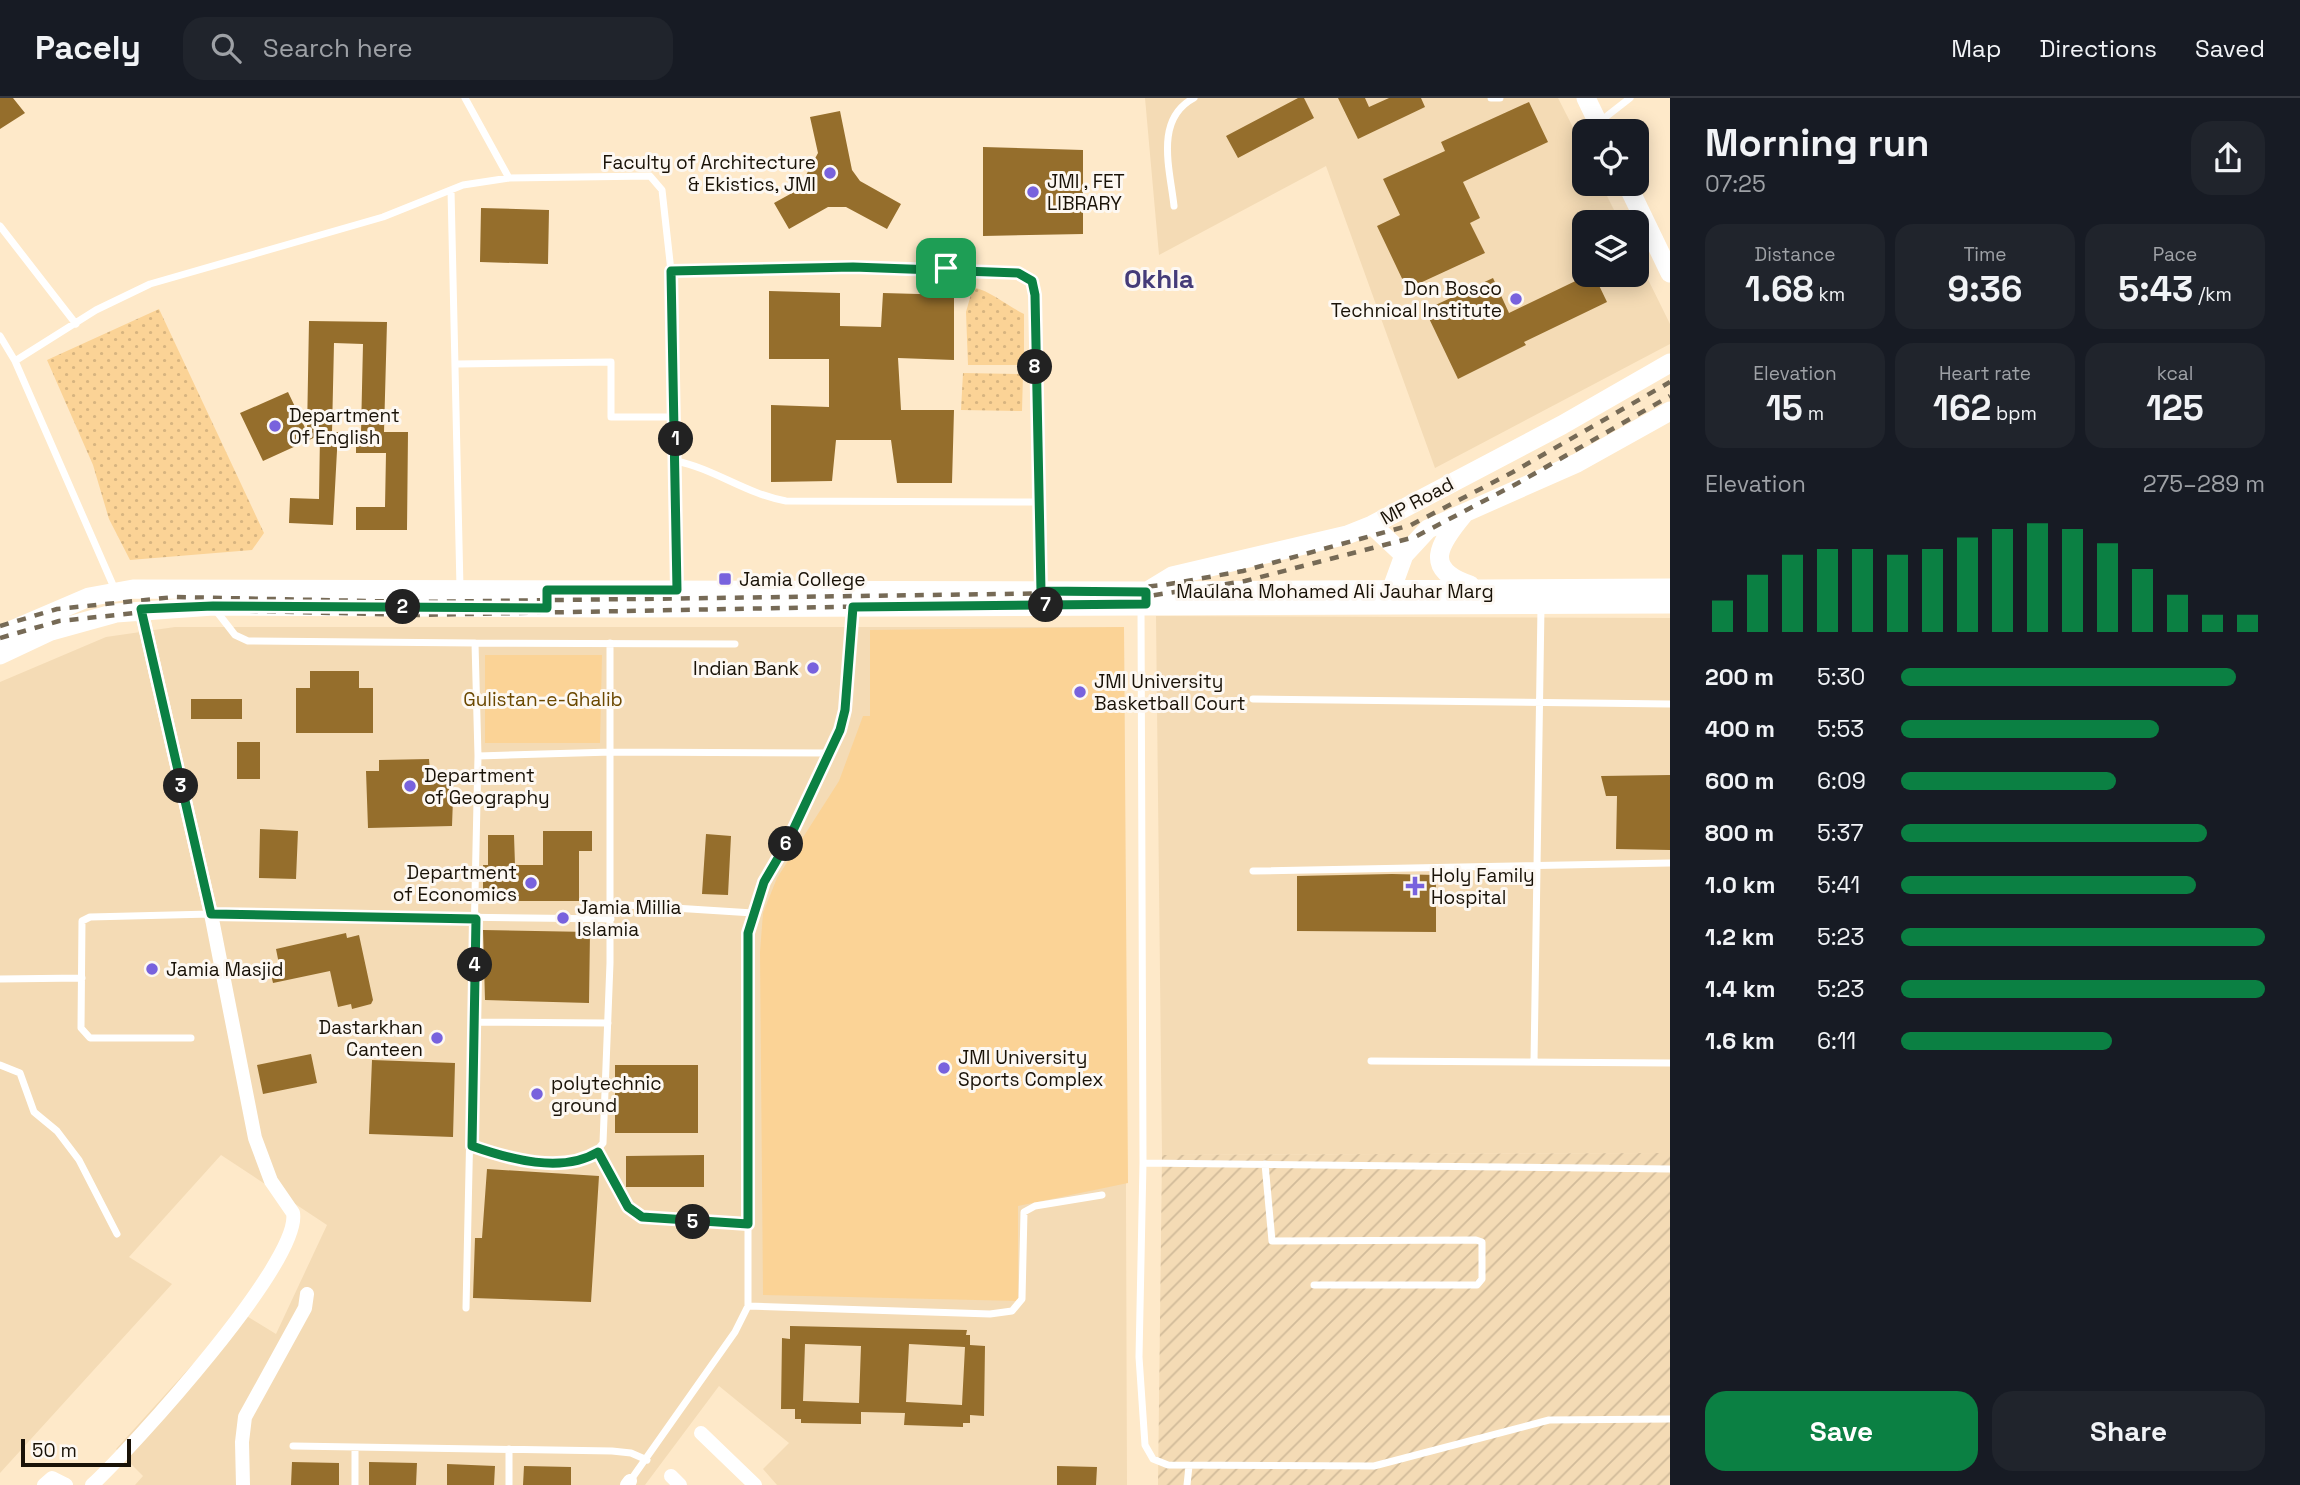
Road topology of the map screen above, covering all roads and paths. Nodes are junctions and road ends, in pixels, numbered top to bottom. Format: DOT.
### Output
graph roads {
  1 [pos="465,98"];
  2 [pos="1194,98"];
  3 [pos="1491,98"];
  4 [pos="1500,98"];
  5 [pos="1586,98"];
  6 [pos="1630,98"];
  7 [pos="1596,119"];
  8 [pos="1608,119"];
  9 [pos="509,178"];
  10 [pos="451,190"];
  11 [pos="1633,196"];
  12 [pos="1174,205"];
  13 [pos="0,226"];
  14 [pos="671,271"];
  15 [pos="1670,273"];
  16 [pos="76,324"];
  17 [pos="0,336"];
  18 [pos="15,361"];
  19 [pos="1670,363"];
  20 [pos="458,364"];
  21 [pos="1670,411"];
  22 [pos="675,417"];
  23 [pos="676,461"];
  24 [pos="1038,502"];
  25 [pos="1469,508"];
  26 [pos="1372,525"];
  27 [pos="1404,555"];
  28 [pos="1670,588"];
  29 [pos="460,590"];
  30 [pos="677,590"];
  31 [pos="1041,591"];
  32 [pos="1488,591"];
  33 [pos="116,592"];
  34 [pos="1393,597"];
  35 [pos="547,599"];
  36 [pos="1144,600"];
  37 [pos="1670,604"];
  38 [pos="213,606"];
  39 [pos="1541,606"];
  40 [pos="853,607"];
  41 [pos="141,609"];
  42 [pos="0,635"];
  43 [pos="475,643"];
  44 [pos="610,643"];
  45 [pos="735,643"];
  46 [pos="0,655"];
  47 [pos="1253,699"];
  48 [pos="1670,704"];
  49 [pos="1539,705"];
  50 [pos="612,752"];
  51 [pos="830,753"];
  52 [pos="478,756"];
  53 [pos="1670,863"];
  54 [pos="1539,864"];
  55 [pos="1253,871"];
  56 [pos="611,904"];
  57 [pos="753,913"];
  58 [pos="211,914"];
  59 [pos="476,919"];
  60 [pos="611,919"];
  61 [pos="82,978"];
  62 [pos="0,979"];
  63 [pos="473,1022"];
  64 [pos="608,1023"];
  65 [pos="191,1038"];
  66 [pos="1371,1061"];
  67 [pos="1534,1062"];
  68 [pos="1670,1063"];
  69 [pos="0,1065"];
  70 [pos="472,1146"];
  71 [pos="598,1152"];
  72 [pos="1143,1163"];
  73 [pos="1265,1164"];
  74 [pos="1670,1169"];
  75 [pos="1102,1195"];
  76 [pos="748,1224"];
  77 [pos="117,1234"];
  78 [pos="1314,1284"];
  79 [pos="307,1294"];
  80 [pos="748,1306"];
  81 [pos="466,1308"];
  82 [pos="1670,1419"];
  83 [pos="701,1433"];
  84 [pos="293,1446"];
  85 [pos="355,1447"];
  86 [pos="509,1450"];
  87 [pos="647,1460"];
  88 [pos="1189,1466"];
  89 [pos="628,1483"];
  90 [pos="44,1485"];
  91 [pos="66,1485"];
  92 [pos="92,1485"];
  93 [pos="243,1485"];
  94 [pos="355,1485"];
  95 [pos="509,1485"];
  96 [pos="755,1485"];
  97 [pos="1188,1485"];
  1 -- 9 [label="lane"];
  2 -- 12 [label="lane"];
  3 -- 4 [label="lane"];
  5 -- 7 [label="main road"];
  6 -- 8 [label="lane"];
  9 -- 10 [label="lane"];
  9 -- 14 [label="lane"];
  10 -- 16 [label="lane"];
  10 -- 20 [label="lane"];
  11 -- 15 [label="main road"];
  13 -- 16 [label="lane"];
  14 -- 22 [label="lane"];
  14 -- 24 [label="lane"];
  16 -- 18 [label="lane"];
  17 -- 18 [label="lane"];
  18 -- 33 [label="lane"];
  19 -- 26 [label="main road, MP Road"];
  20 -- 22 [label="lane"];
  20 -- 29 [label="lane"];
  21 -- 25 [label="main road, MP Road"];
  22 -- 23 [label="lane"];
  23 -- 24 [label="lane"];
  23 -- 30 [label="lane"];
  24 -- 31 [label="lane"];
  25 -- 27 [label="main road, MP Road"];
  25 -- 32 [label="main road"];
  26 -- 27 [label="main road"];
  26 -- 36 [label="main road, MP Road"];
  27 -- 34 [label="main road, MP Road"];
  28 -- 32 [label="main road, Maulana Mohamed Ali Jauhar Marg"];
  29 -- 33 [label="main road, Maulana Mohamed Ali Jauhar Marg"];
  29 -- 35 [label="main road, Maulana Mohamed Ali Jauhar Marg"];
  30 -- 31 [label="main road, Maulana Mohamed Ali Jauhar Marg"];
  30 -- 35 [label="main road, Maulana Mohamed Ali Jauhar Marg"];
  31 -- 36 [label="main road, Maulana Mohamed Ali Jauhar Marg"];
  32 -- 34 [label="main road, Maulana Mohamed Ali Jauhar Marg"];
  33 -- 42 [label="main road, Maulana Mohamed Ali Jauhar Marg"];
  34 -- 36 [label="main road, Maulana Mohamed Ali Jauhar Marg"];
  34 -- 39 [label="main road, Maulana Mohamed Ali Jauhar Marg"];
  35 -- 38 [label="main road, Maulana Mohamed Ali Jauhar Marg"];
  35 -- 40 [label="main road, Maulana Mohamed Ali Jauhar Marg"];
  36 -- 40 [label="main road, Maulana Mohamed Ali Jauhar Marg"];
  36 -- 72 [label="lane"];
  37 -- 39 [label="main road, Maulana Mohamed Ali Jauhar Marg"];
  38 -- 41 [label="main road, Maulana Mohamed Ali Jauhar Marg"];
  38 -- 43 [label="lane"];
  39 -- 49 [label="lane"];
  40 -- 51 [label="lane"];
  41 -- 46 [label="main road, Maulana Mohamed Ali Jauhar Marg"];
  41 -- 58 [label="street"];
  43 -- 44 [label="lane"];
  43 -- 52 [label="lane"];
  44 -- 45 [label="lane"];
  44 -- 50 [label="lane"];
  47 -- 49 [label="lane"];
  48 -- 49 [label="lane"];
  49 -- 54 [label="lane"];
  50 -- 51 [label="lane"];
  50 -- 52 [label="lane"];
  50 -- 56 [label="lane"];
  51 -- 57 [label="lane"];
  52 -- 59 [label="lane"];
  53 -- 54 [label="lane"];
  54 -- 55 [label="lane"];
  54 -- 67 [label="lane"];
  56 -- 57 [label="lane"];
  56 -- 60 [label="lane"];
  57 -- 76 [label="lane"];
  58 -- 59 [label="lane"];
  58 -- 61 [label="lane"];
  58 -- 92 [label="street"];
  59 -- 60 [label="lane"];
  59 -- 63 [label="lane"];
  60 -- 64 [label="lane"];
  61 -- 62 [label="lane"];
  61 -- 65 [label="lane"];
  63 -- 64 [label="lane"];
  63 -- 70 [label="lane"];
  64 -- 71 [label="lane"];
  66 -- 67 [label="lane"];
  67 -- 68 [label="lane"];
  69 -- 77 [label="lane"];
  70 -- 71 [label="lane"];
  70 -- 81 [label="lane"];
  71 -- 76 [label="lane"];
  72 -- 73 [label="lane"];
  72 -- 88 [label="lane"];
  73 -- 74 [label="lane"];
  73 -- 78 [label="lane"];
  75 -- 80 [label="lane"];
  76 -- 80 [label="lane"];
  79 -- 93 [label="street"];
  80 -- 87 [label="lane"];
  82 -- 88 [label="lane"];
  83 -- 96 [label="street"];
  84 -- 85 [label="lane"];
  85 -- 86 [label="lane"];
  85 -- 94 [label="lane"];
  86 -- 87 [label="lane"];
  86 -- 95 [label="lane"];
  87 -- 89 [label="lane"];
  88 -- 97 [label="lane"];
  90 -- 91 [label="street"];
}
